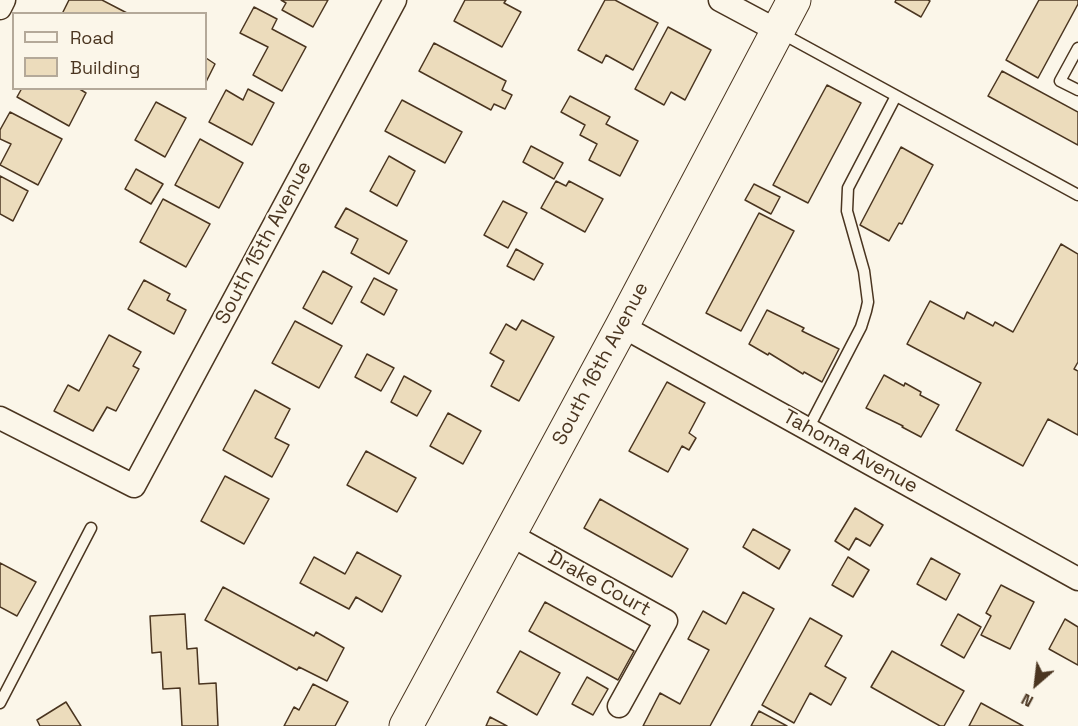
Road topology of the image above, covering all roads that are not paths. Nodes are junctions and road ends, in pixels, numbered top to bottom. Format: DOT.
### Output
graph roads {
  1 [pos="4,0"];
  2 [pos="395,0"];
  3 [pos="720,0"];
  4 [pos="794,0"];
  5 [pos="0,8"];
  6 [pos="778,31"];
  7 [pos="1078,48"];
  8 [pos="1078,90"];
  9 [pos="896,96"];
  10 [pos="1078,195"];
  11 [pos="622,326"];
  12 [pos="0,417"];
  13 [pos="808,429"];
  14 [pos="91,528"];
  15 [pos="509,534"];
  16 [pos="1078,579"];
  17 [pos="0,703"];
  18 [pos="619,706"];
  19 [pos="406,726"];
  1 -- 5 [label="street"];
  2 -- 12 [label="street, South 15th Avenue"];
  3 -- 6 [label="street"];
  4 -- 6 [label="main road, South 16th Avenue"];
  6 -- 9 [label="lane"];
  6 -- 11 [label="main road, South 16th Avenue"];
  7 -- 8 [label="lane"];
  9 -- 10 [label="lane"];
  9 -- 13 [label="lane"];
  11 -- 13 [label="street, Tahoma Avenue"];
  11 -- 15 [label="main road, South 16th Avenue"];
  13 -- 16 [label="street, Tahoma Avenue"];
  14 -- 17 [label="lane"];
  15 -- 18 [label="street, Drake Court"];
  15 -- 19 [label="main road, South 16th Avenue"];
}
